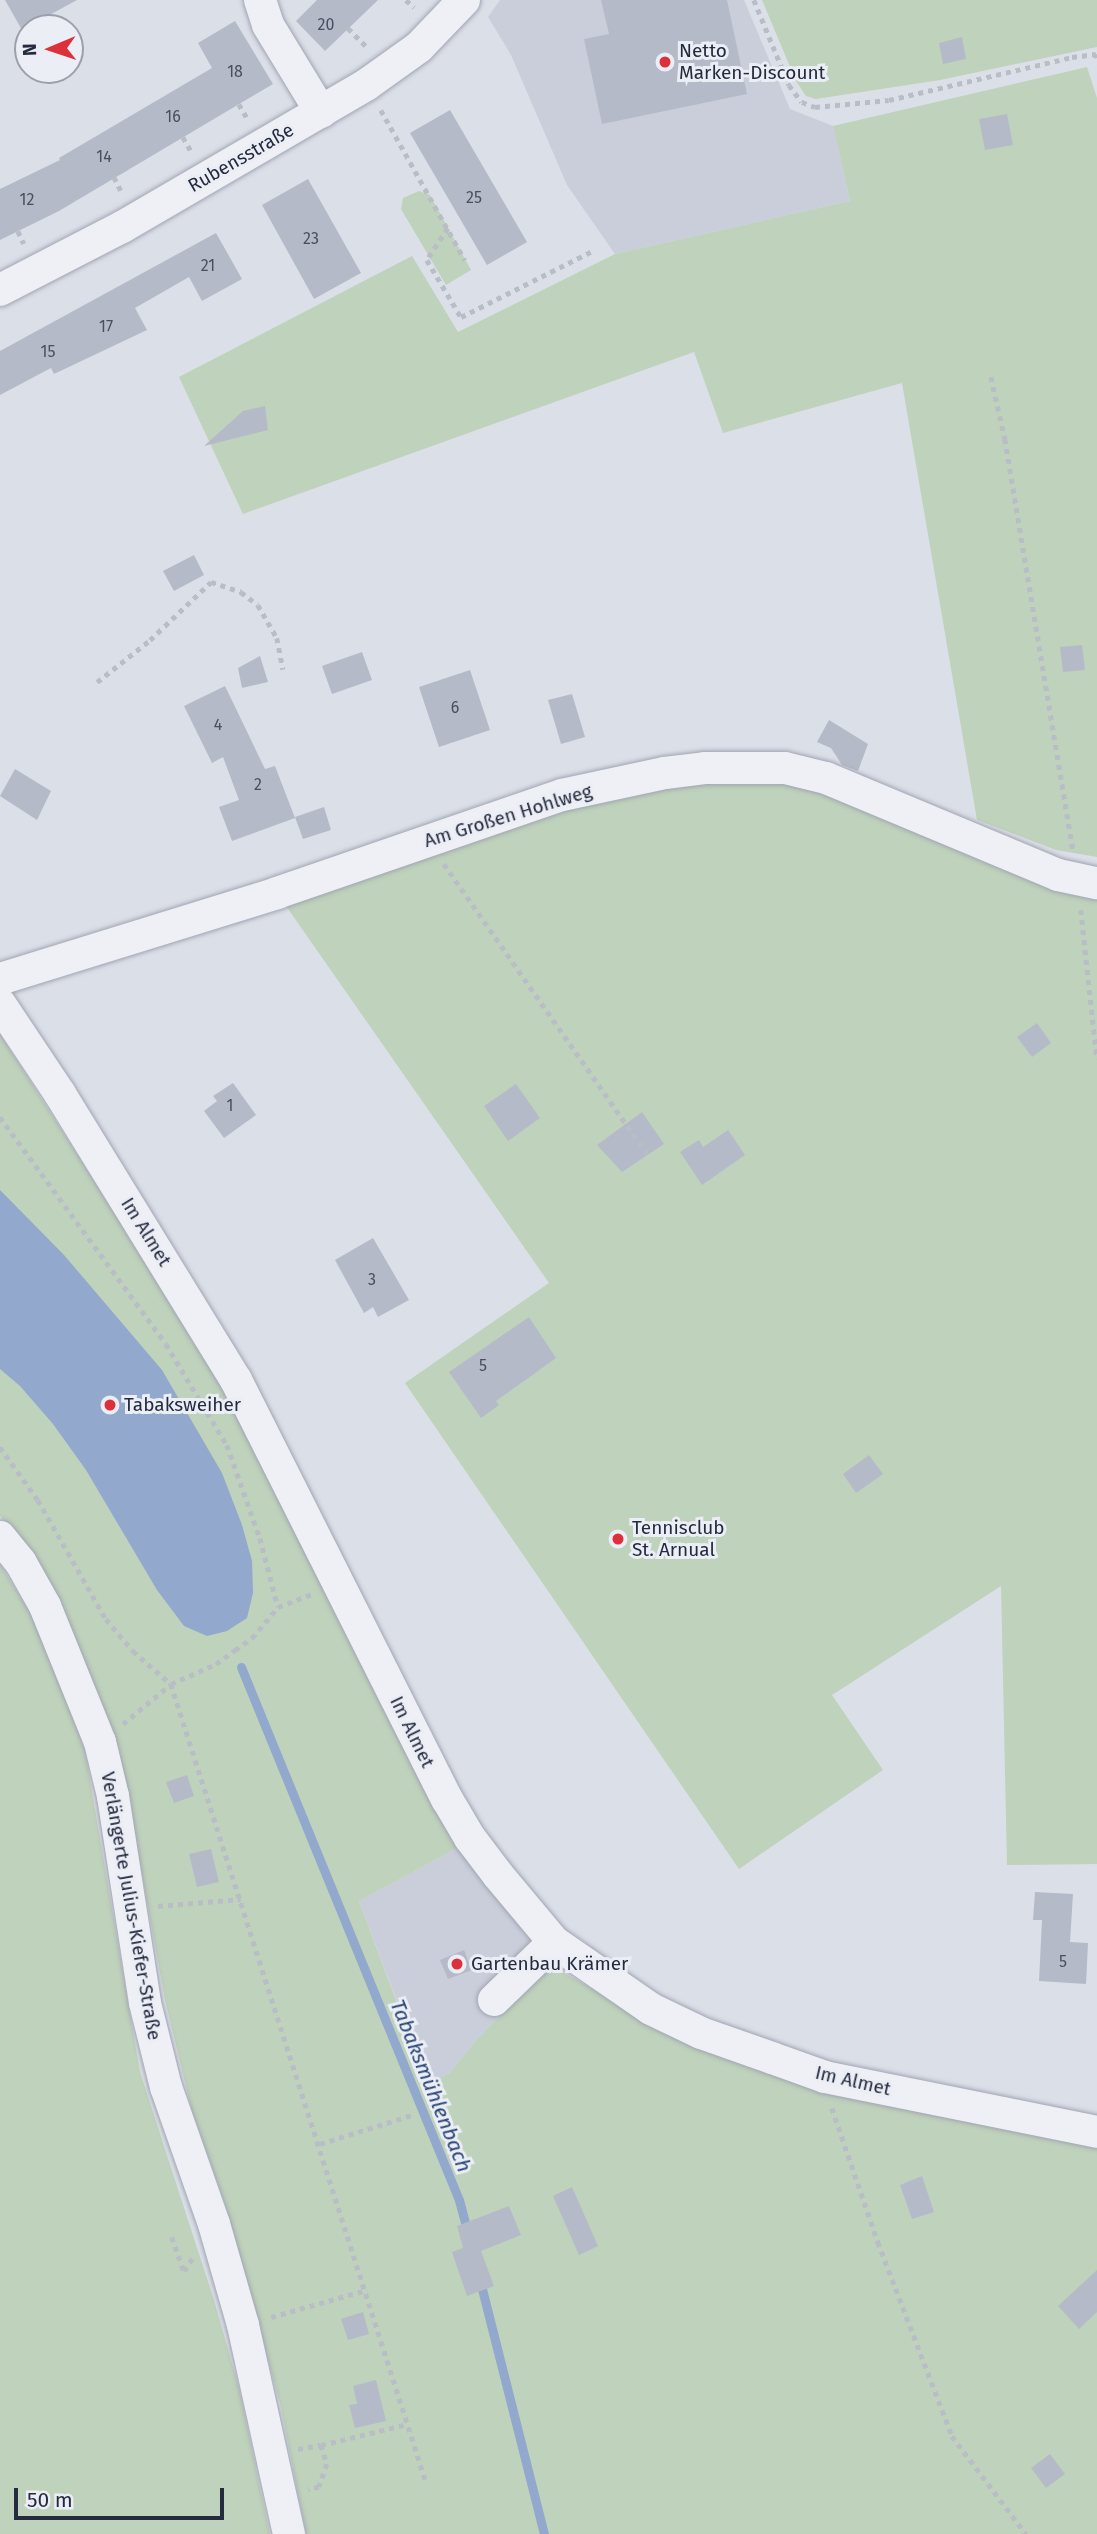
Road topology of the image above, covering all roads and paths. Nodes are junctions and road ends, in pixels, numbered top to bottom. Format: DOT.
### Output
graph roads {
  1 [pos="260,0"];
  2 [pos="406,0"];
  3 [pos="464,0"];
  4 [pos="754,0"];
  5 [pos="414,8"];
  6 [pos="348,28"];
  7 [pos="367,47"];
  8 [pos="1096,56"];
  9 [pos="366,85"];
  10 [pos="239,104"];
  11 [pos="321,112"];
  12 [pos="247,118"];
  13 [pos="183,137"];
  14 [pos="191,151"];
  15 [pos="114,177"];
  16 [pos="121,191"];
  17 [pos="448,228"];
  18 [pos="18,231"];
  19 [pos="24,244"];
  20 [pos="592,251"];
  21 [pos="465,260"];
  22 [pos="0,290"];
  23 [pos="990,377"];
  24 [pos="283,669"];
  25 [pos="97,682"];
  26 [pos="428,840"];
  27 [pos="1088,882"];
  28 [pos="0,979"];
  29 [pos="0,1004"];
  30 [pos="1097,1059"];
  31 [pos="0,1117"];
  32 [pos="649,1157"];
  33 [pos="0,1447"];
  34 [pos="0,1537"];
  35 [pos="171,1684"];
  36 [pos="100,1742"];
  37 [pos="241,1899"];
  38 [pos="131,1908"];
  39 [pos="554,1942"];
  40 [pos="494,2000"];
  41 [pos="825,2077"];
  42 [pos="412,2115"];
  43 [pos="1097,2132"];
  44 [pos="320,2144"];
  45 [pos="367,2290"];
  46 [pos="243,2325"];
  47 [pos="408,2424"];
  48 [pos="321,2445"];
  49 [pos="426,2482"];
  50 [pos="289,2534"];
  51 [pos="1026,2534"];
  1 -- 11 [label="street"];
  2 -- 5 [label="path"];
  3 -- 9 [label="street, Rubensstraße"];
  4 -- 8 [label="path"];
  6 -- 7 [label="path"];
  9 -- 11 [label="street, Rubensstraße"];
  9 -- 17 [label="path"];
  10 -- 12 [label="path"];
  11 -- 22 [label="street, Rubensstraße"];
  13 -- 14 [label="path"];
  15 -- 16 [label="path"];
  17 -- 20 [label="path"];
  17 -- 21 [label="path"];
  18 -- 19 [label="path"];
  23 -- 27 [label="path"];
  24 -- 25 [label="path"];
  26 -- 27 [label="street, Am Großen Hohlweg"];
  26 -- 28 [label="street, Am Großen Hohlweg"];
  26 -- 32 [label="path"];
  27 -- 30 [label="path"];
  29 -- 39 [label="street, Im Almet"];
  31 -- 35 [label="path"];
  33 -- 35 [label="path"];
  34 -- 36 [label="street, Verlängerte Julius-Kiefer-Straße"];
  35 -- 36 [label="path"];
  35 -- 37 [label="path"];
  36 -- 38 [label="street, Verlängerte Julius-Kiefer-Straße"];
  37 -- 38 [label="path"];
  37 -- 44 [label="path"];
  38 -- 46 [label="street, Verlängerte Julius-Kiefer-Straße"];
  39 -- 40 [label="street"];
  39 -- 41 [label="street, Im Almet"];
  41 -- 43 [label="street, Im Almet"];
  41 -- 51 [label="path"];
  42 -- 44 [label="path"];
  44 -- 45 [label="path"];
  45 -- 46 [label="path"];
  45 -- 47 [label="path"];
  46 -- 50 [label="street, Verlängerte Julius-Kiefer-Straße"];
  47 -- 48 [label="path"];
  47 -- 49 [label="path"];
}
